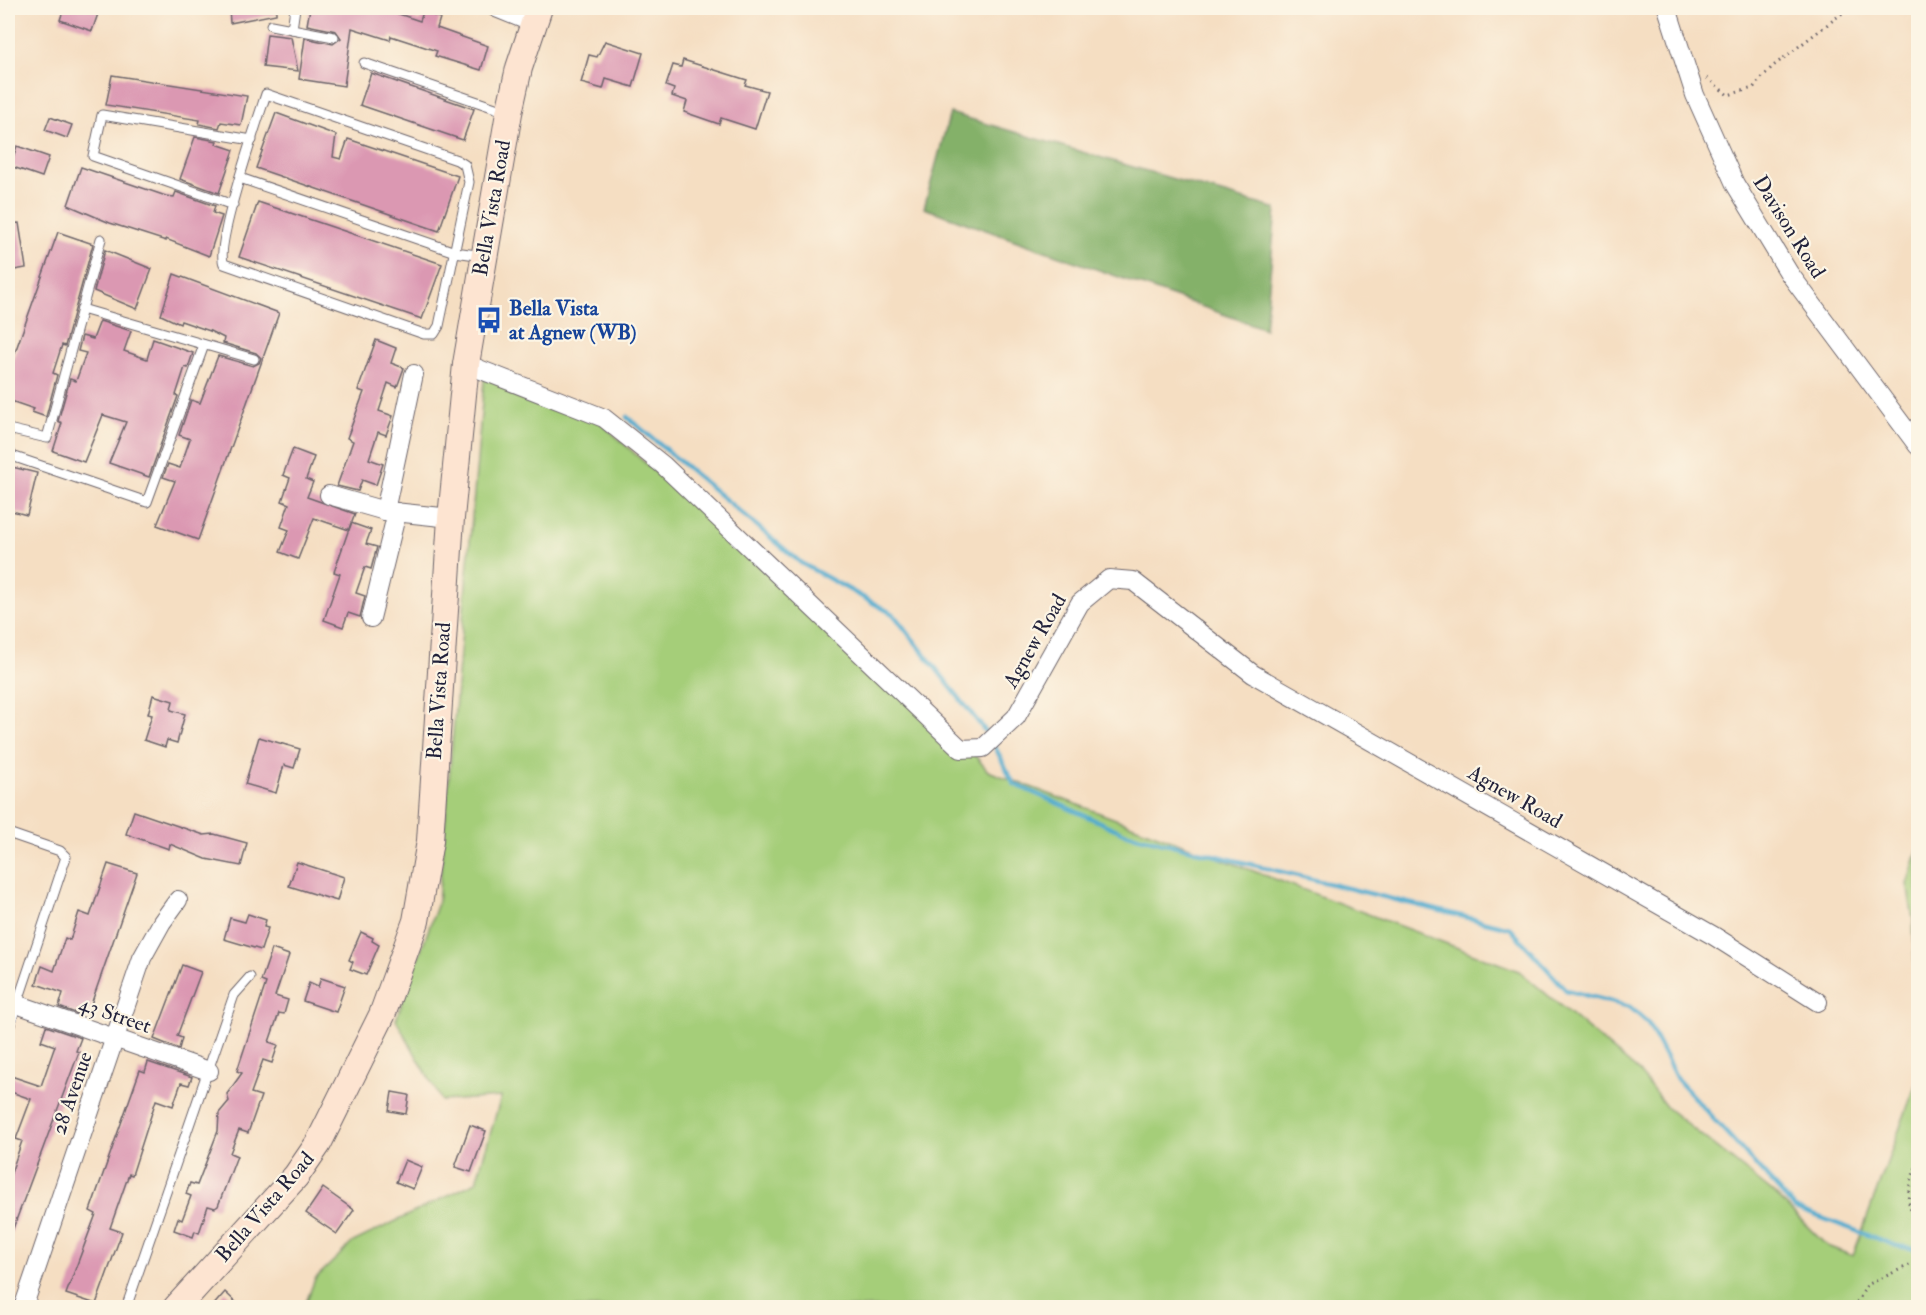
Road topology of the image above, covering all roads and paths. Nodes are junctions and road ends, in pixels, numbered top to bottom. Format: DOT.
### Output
graph roads {
  1 [pos="295,8"];
  2 [pos="496,8"];
  3 [pos="1667,8"];
  4 [pos="1887,8"];
  5 [pos="536,15"];
  6 [pos="271,25"];
  7 [pos="292,29"];
  8 [pos="334,37"];
  9 [pos="364,63"];
  10 [pos="1706,77"];
  11 [pos="510,113"];
  12 [pos="252,140"];
  13 [pos="240,178"];
  14 [pos="233,205"];
  15 [pos="101,239"];
  16 [pos="455,252"];
  17 [pos="484,256"];
  18 [pos="82,309"];
  19 [pos="204,345"];
  20 [pos="254,359"];
  21 [pos="466,364"];
  22 [pos="414,374"];
  23 [pos="8,429"];
  24 [pos="1918,446"];
  25 [pos="8,448"];
  26 [pos="329,495"];
  27 [pos="391,511"];
  28 [pos="451,518"];
  29 [pos="371,618"];
  30 [pos="8,833"];
  31 [pos="178,900"];
  32 [pos="250,977"];
  33 [pos="1818,1002"];
  34 [pos="12,1003"];
  35 [pos="8,1031"];
  36 [pos="115,1039"];
  37 [pos="208,1071"];
  38 [pos="1918,1162"];
  39 [pos="1918,1222"];
  40 [pos="1918,1261"];
  41 [pos="8,1305"];
  42 [pos="14,1308"];
  43 [pos="22,1308"];
  44 [pos="126,1308"];
  45 [pos="176,1308"];
  46 [pos="1854,1308"];
  1 -- 7 [label="lane"];
  2 -- 5 [label="street"];
  3 -- 24 [label="street, Davison Road"];
  4 -- 10 [label="path"];
  5 -- 11 [label="street, Bella Vista Road"];
  6 -- 7 [label="lane"];
  7 -- 8 [label="lane"];
  9 -- 11 [label="lane"];
  11 -- 17 [label="street, Bella Vista Road"];
  12 -- 13 [label="lane"];
  12 -- 14 [label="lane"];
  12 -- 16 [label="lane"];
  13 -- 14 [label="lane"];
  13 -- 16 [label="lane"];
  14 -- 16 [label="lane"];
  15 -- 18 [label="lane"];
  16 -- 17 [label="lane"];
  17 -- 21 [label="street, Bella Vista Road"];
  18 -- 19 [label="lane"];
  18 -- 23 [label="lane"];
  19 -- 20 [label="lane"];
  19 -- 25 [label="lane"];
  21 -- 28 [label="street, Bella Vista Road"];
  21 -- 33 [label="street, Agnew Road"];
  22 -- 27 [label="street"];
  26 -- 27 [label="street"];
  27 -- 28 [label="street"];
  27 -- 29 [label="street"];
  28 -- 45 [label="street, Bella Vista Road"];
  30 -- 34 [label="lane"];
  31 -- 36 [label="street, 28 Avenue"];
  32 -- 37 [label="lane"];
  34 -- 35 [label="lane"];
  34 -- 36 [label="street, 43 Street"];
  36 -- 37 [label="street, 43 Street"];
  36 -- 43 [label="street, 28 Avenue"];
  37 -- 44 [label="lane"];
  38 -- 39 [label="path"];
  40 -- 46 [label="path"];
  41 -- 42 [label="street"];
}
